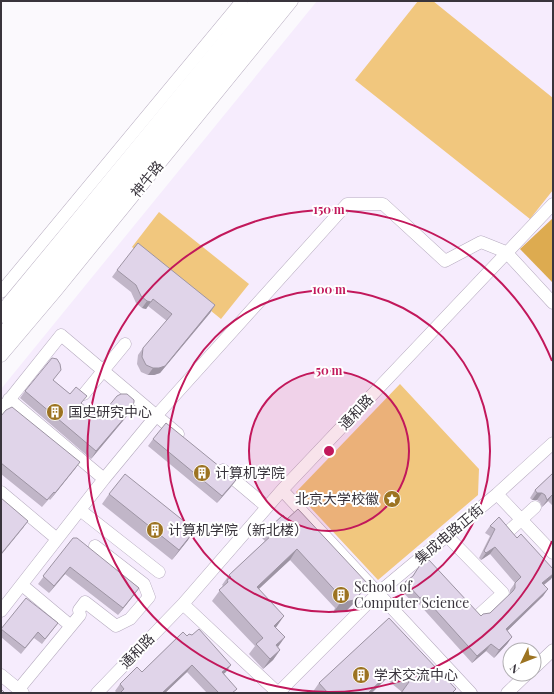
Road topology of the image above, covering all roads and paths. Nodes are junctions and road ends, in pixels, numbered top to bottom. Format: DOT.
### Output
graph roads {
  1 [pos="242,1"];
  2 [pos="259,1"];
  3 [pos="277,1"];
  4 [pos="292,1"];
  5 [pos="553,204"];
  6 [pos="506,252"];
  7 [pos="1,292"];
  8 [pos="553,303"];
  9 [pos="1,316"];
  10 [pos="1,338"];
  11 [pos="125,344"];
  12 [pos="1,356"];
  13 [pos="103,371"];
  14 [pos="84,394"];
  15 [pos="9,399"];
  16 [pos="1,410"];
  17 [pos="156,416"];
  18 [pos="185,440"];
  19 [pos="553,443"];
  20 [pos="215,464"];
  21 [pos="104,479"];
  22 [pos="282,490"];
  23 [pos="1,492"];
  24 [pos="497,494"];
  25 [pos="268,507"];
  26 [pos="535,507"];
  27 [pos="80,510"];
  28 [pos="522,520"];
  29 [pos="510,530"];
  30 [pos="446,535"];
  31 [pos="57,539"];
  32 [pos="95,546"];
  33 [pos="553,553"];
  34 [pos="159,572"];
  35 [pos="22,585"];
  36 [pos="378,593"];
  37 [pos="182,604"];
  38 [pos="1,611"];
  39 [pos="480,614"];
  40 [pos="71,626"];
  41 [pos="553,650"];
  42 [pos="542,660"];
  43 [pos="1,675"];
  44 [pos="519,682"];
  45 [pos="20,691"];
  46 [pos="96,693"];
  47 [pos="278,693"];
  48 [pos="471,693"];
  49 [pos="507,693"];
  1 -- 7 [label="street"];
  2 -- 9 [label="main road, 神牛路"];
  3 -- 10 [label="main road, 神牛路"];
  4 -- 12 [label="street, 神牛路"];
  5 -- 6 [label="street, 通和路"];
  6 -- 8 [label="street"];
  6 -- 17 [label="street"];
  6 -- 22 [label="street, 通和路"];
  11 -- 13 [label="street"];
  13 -- 14 [label="street"];
  13 -- 15 [label="street"];
  13 -- 17 [label="street"];
  15 -- 16 [label="street"];
  15 -- 21 [label="street"];
  17 -- 18 [label="street"];
  17 -- 21 [label="street"];
  19 -- 24 [label="street, 集成电路正街"];
  20 -- 25 [label="street"];
  21 -- 27 [label="street"];
  22 -- 25 [label="street, 通和路"];
  22 -- 36 [label="street"];
  23 -- 31 [label="street"];
  24 -- 28 [label="street"];
  24 -- 30 [label="street, 集成电路正街"];
  25 -- 37 [label="street, 通和路"];
  26 -- 28 [label="street"];
  27 -- 31 [label="street"];
  27 -- 34 [label="street"];
  28 -- 29 [label="street"];
  28 -- 33 [label="street"];
  30 -- 36 [label="street, 集成电路正街"];
  30 -- 39 [label="street"];
  31 -- 35 [label="street"];
  32 -- 40 [label="street"];
  35 -- 38 [label="street"];
  35 -- 40 [label="street"];
  36 -- 47 [label="street, 集成电路正街"];
  36 -- 48 [label="street"];
  37 -- 46 [label="street, 通和路"];
  37 -- 47 [label="street"];
  40 -- 45 [label="street"];
  41 -- 42 [label="street"];
  43 -- 45 [label="street"];
  44 -- 49 [label="street"];
}
